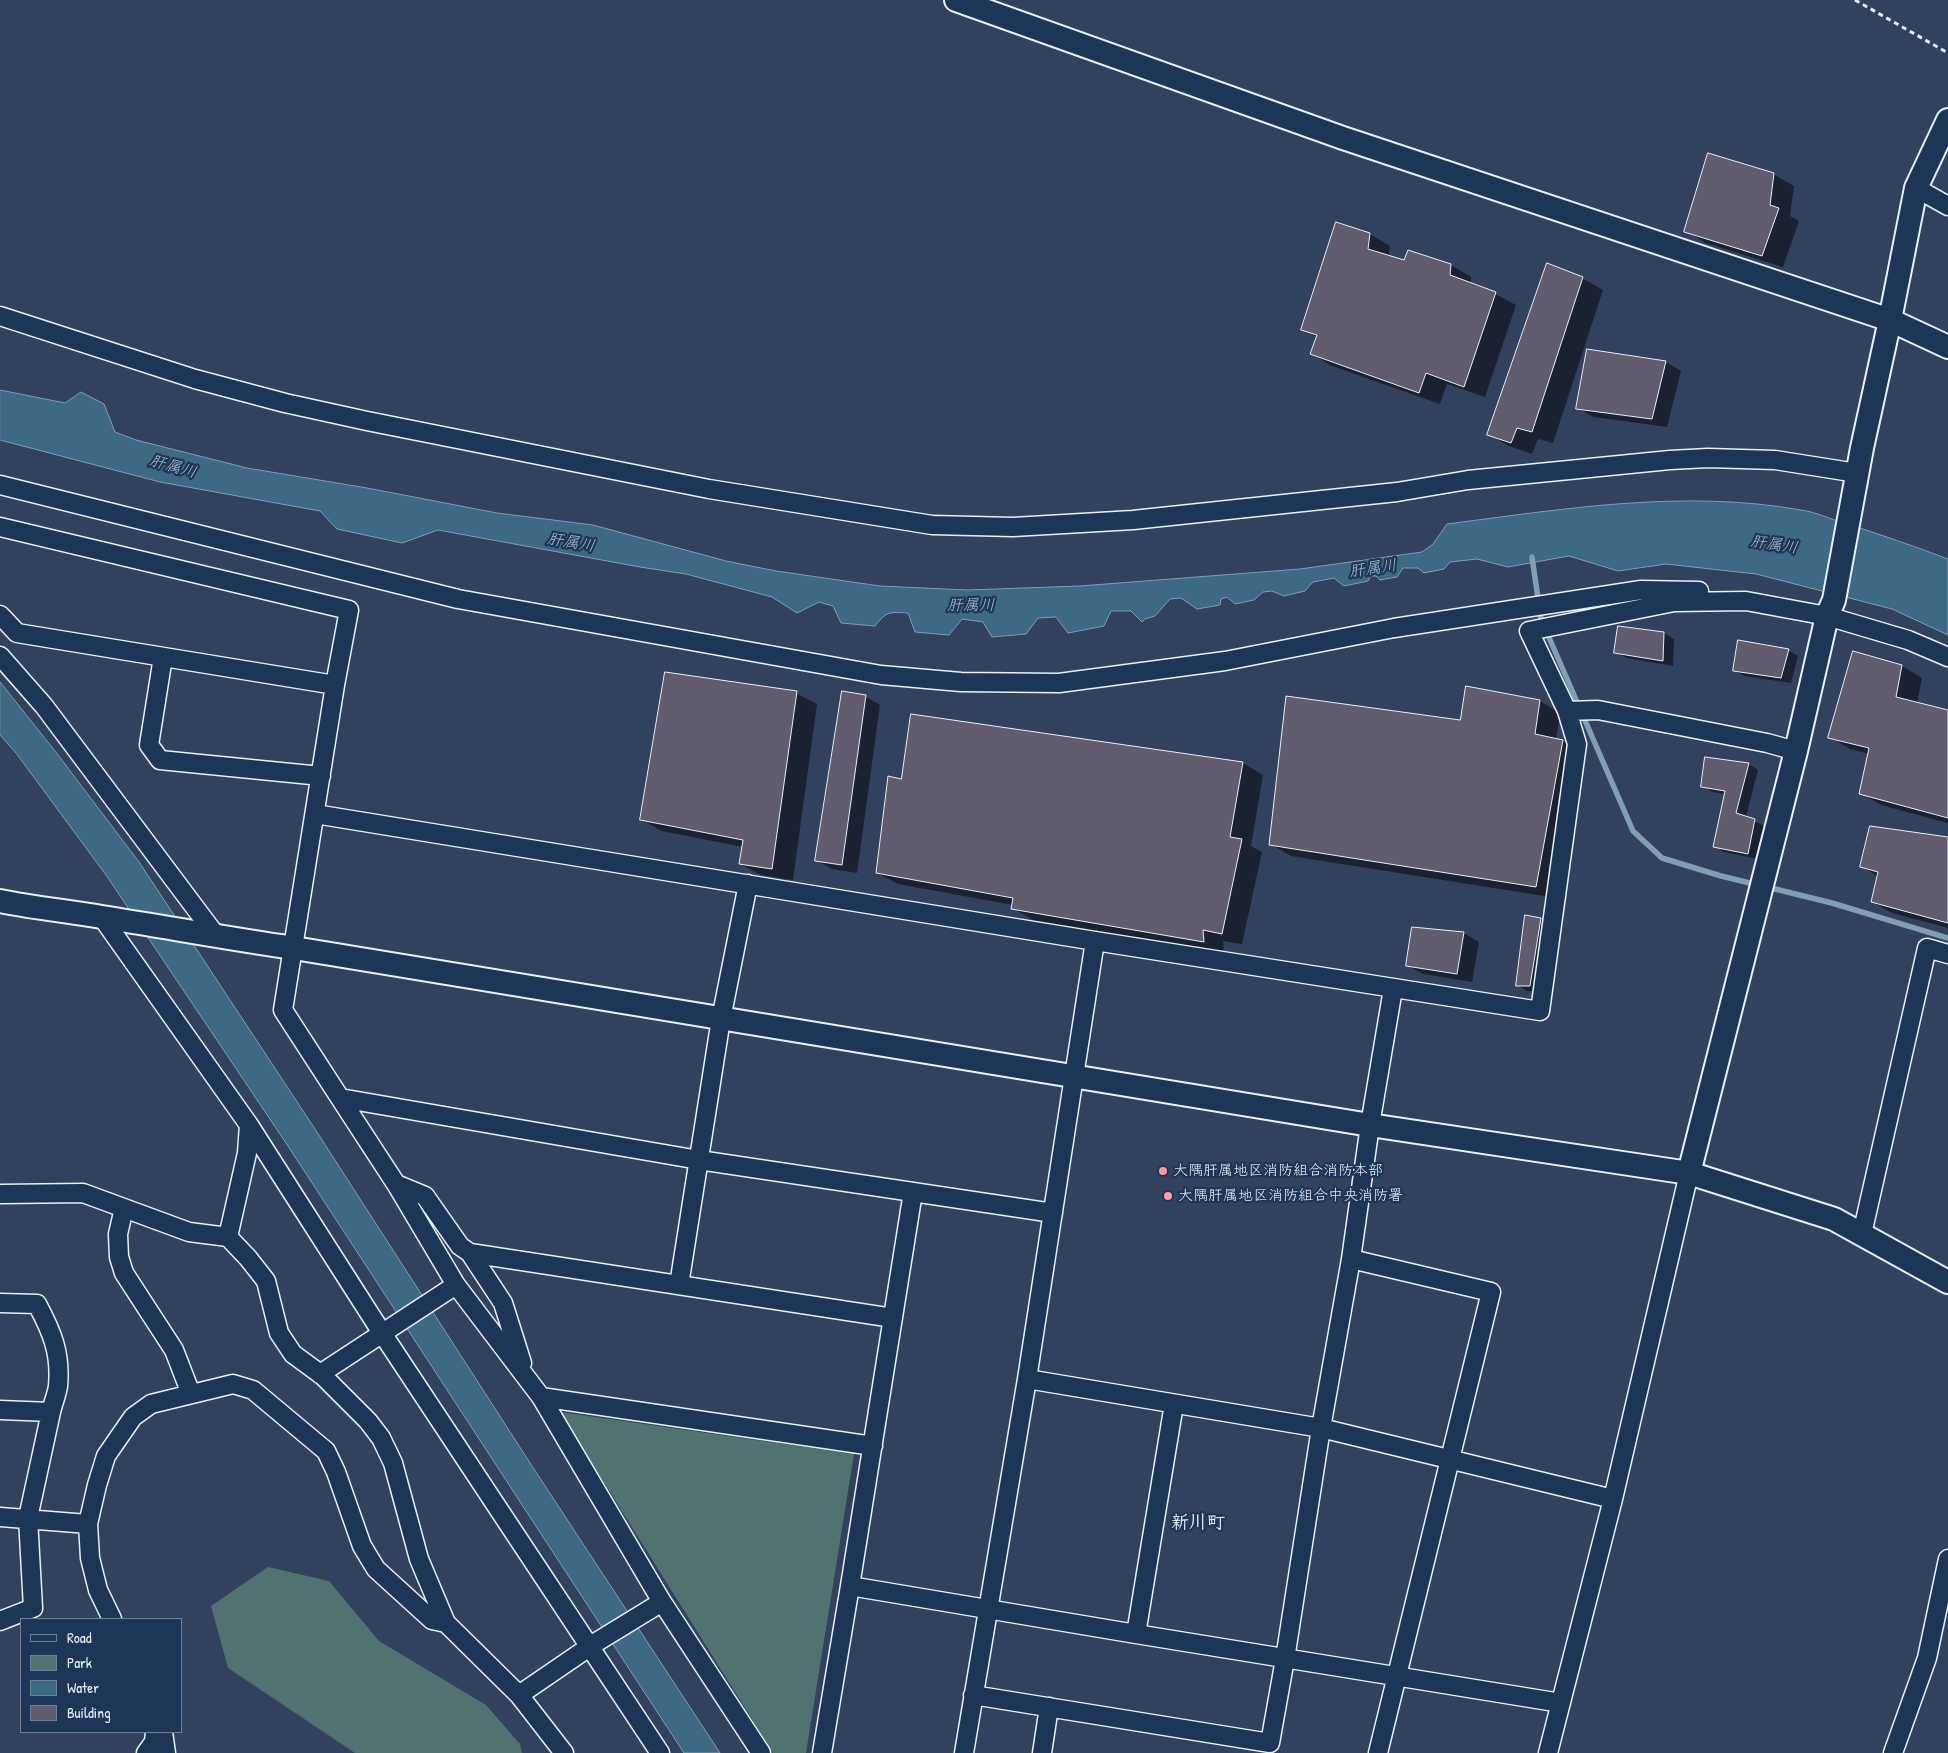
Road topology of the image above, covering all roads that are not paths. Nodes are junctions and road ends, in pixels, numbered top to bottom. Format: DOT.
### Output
graph roads {
  1 [pos="956,0"];
  2 [pos="1948,120"];
  3 [pos="1916,188"];
  4 [pos="1948,206"];
  5 [pos="0,316"];
  6 [pos="1890,320"];
  7 [pos="1948,347"];
  8 [pos="1856,478"];
  9 [pos="0,485"];
  10 [pos="0,527"];
  11 [pos="1746,601"];
  12 [pos="1830,608"];
  13 [pos="0,615"];
  14 [pos="0,656"];
  15 [pos="163,657"];
  16 [pos="1948,657"];
  17 [pos="335,685"];
  18 [pos="1571,711"];
  19 [pos="1796,751"];
  20 [pos="321,776"];
  21 [pos="315,814"];
  22 [pos="748,884"];
  23 [pos="0,901"];
  24 [pos="101,916"];
  25 [pos="213,937"];
  26 [pos="1095,941"];
  27 [pos="294,948"];
  28 [pos="1948,954"];
  29 [pos="1393,989"];
  30 [pos="721,1019"];
  31 [pos="1074,1076"];
  32 [pos="340,1098"];
  33 [pos="249,1125"];
  34 [pos="1370,1125"];
  35 [pos="699,1160"];
  36 [pos="1689,1173"];
  37 [pos="396,1184"];
  38 [pos="913,1192"];
  39 [pos="0,1194"];
  40 [pos="124,1208"];
  41 [pos="1053,1214"];
  42 [pos="1862,1234"];
  43 [pos="228,1236"];
  44 [pos="470,1253"];
  45 [pos="1351,1259"];
  46 [pos="1948,1282"];
  47 [pos="456,1285"];
  48 [pos="679,1285"];
  49 [pos="0,1303"];
  50 [pos="893,1318"];
  51 [pos="386,1330"];
  52 [pos="320,1374"];
  53 [pos="525,1375"];
  54 [pos="1027,1379"];
  55 [pos="191,1394"];
  56 [pos="541,1397"];
  57 [pos="1174,1404"];
  58 [pos="0,1410"];
  59 [pos="51,1412"];
  60 [pos="1320,1428"];
  61 [pos="872,1446"];
  62 [pos="1450,1460"];
  63 [pos="1613,1499"];
  64 [pos="0,1517"];
  65 [pos="28,1518"];
  66 [pos="88,1524"];
  67 [pos="1948,1559"];
  68 [pos="850,1586"];
  69 [pos="662,1602"];
  70 [pos="988,1609"];
  71 [pos="112,1618"];
  72 [pos="0,1621"];
  73 [pos="446,1623"];
  74 [pos="1136,1634"];
  75 [pos="592,1645"];
  76 [pos="1284,1659"];
  77 [pos="1397,1676"];
  78 [pos="519,1695"];
  79 [pos="973,1695"];
  80 [pos="1560,1703"];
  81 [pos="1049,1707"];
  82 [pos="162,1738"];
  83 [pos="146,1753"];
  84 [pos="176,1753"];
  85 [pos="564,1753"];
  86 [pos="660,1753"];
  87 [pos="761,1753"];
  88 [pos="822,1753"];
  89 [pos="964,1753"];
  90 [pos="1042,1753"];
  91 [pos="1378,1753"];
  92 [pos="1548,1753"];
  93 [pos="1893,1753"];
  1 -- 6 [label="street"];
  2 -- 3 [label="street"];
  3 -- 4 [label="street"];
  3 -- 6 [label="street"];
  5 -- 8 [label="street"];
  6 -- 7 [label="street"];
  6 -- 8 [label="street"];
  8 -- 12 [label="street"];
  9 -- 11 [label="street"];
  10 -- 17 [label="street"];
  11 -- 12 [label="street"];
  11 -- 18 [label="street"];
  12 -- 16 [label="street"];
  12 -- 19 [label="street"];
  13 -- 15 [label="street"];
  14 -- 25 [label="street"];
  15 -- 17 [label="street"];
  15 -- 20 [label="street"];
  17 -- 20 [label="street"];
  18 -- 19 [label="street"];
  18 -- 29 [label="street"];
  19 -- 36 [label="street"];
  20 -- 21 [label="street"];
  21 -- 22 [label="street"];
  21 -- 27 [label="street"];
  22 -- 26 [label="street"];
  22 -- 30 [label="street"];
  23 -- 24 [label="street"];
  24 -- 25 [label="street"];
  24 -- 33 [label="street"];
  25 -- 27 [label="street"];
  26 -- 29 [label="street"];
  26 -- 31 [label="street"];
  27 -- 30 [label="street"];
  27 -- 32 [label="street"];
  28 -- 42 [label="street"];
  29 -- 34 [label="street"];
  30 -- 31 [label="street"];
  30 -- 35 [label="street"];
  31 -- 34 [label="street"];
  31 -- 41 [label="street"];
  32 -- 35 [label="street"];
  32 -- 37 [label="street"];
  33 -- 43 [label="street"];
  33 -- 51 [label="street"];
  34 -- 36 [label="street"];
  34 -- 45 [label="street"];
  35 -- 38 [label="street"];
  35 -- 48 [label="street"];
  36 -- 42 [label="street"];
  36 -- 63 [label="street"];
  37 -- 44 [label="street"];
  37 -- 47 [label="street"];
  38 -- 41 [label="street"];
  38 -- 50 [label="street"];
  39 -- 40 [label="street"];
  40 -- 43 [label="street"];
  40 -- 55 [label="street"];
  41 -- 54 [label="street"];
  42 -- 46 [label="street"];
  43 -- 52 [label="street"];
  44 -- 48 [label="street"];
  44 -- 53 [label="street"];
  45 -- 60 [label="street"];
  45 -- 62 [label="street"];
  47 -- 51 [label="street"];
  47 -- 53 [label="street"];
  48 -- 50 [label="street"];
  49 -- 59 [label="street"];
  50 -- 61 [label="street"];
  51 -- 52 [label="street"];
  51 -- 75 [label="street"];
  52 -- 73 [label="street"];
  53 -- 56 [label="street"];
  54 -- 57 [label="street"];
  54 -- 70 [label="street"];
  55 -- 66 [label="street"];
  55 -- 73 [label="street"];
  56 -- 61 [label="street"];
  56 -- 69 [label="street"];
  57 -- 60 [label="street"];
  57 -- 74 [label="street"];
  58 -- 59 [label="street"];
  59 -- 65 [label="street"];
  60 -- 62 [label="street"];
  60 -- 76 [label="street"];
  61 -- 68 [label="street"];
  62 -- 63 [label="street"];
  62 -- 77 [label="street"];
  63 -- 80 [label="street"];
  64 -- 65 [label="street"];
  65 -- 66 [label="street"];
  65 -- 72 [label="street"];
  66 -- 71 [label="street"];
  67 -- 93 [label="street"];
  68 -- 70 [label="street"];
  68 -- 88 [label="street"];
  69 -- 75 [label="street"];
  69 -- 87 [label="street"];
  70 -- 74 [label="street"];
  70 -- 79 [label="street"];
  73 -- 78 [label="street"];
  74 -- 76 [label="street"];
  75 -- 78 [label="street"];
  75 -- 86 [label="street"];
  76 -- 77 [label="street"];
  76 -- 81 [label="street"];
  77 -- 80 [label="street"];
  77 -- 91 [label="street"];
  78 -- 85 [label="street"];
  79 -- 81 [label="street"];
  79 -- 89 [label="street"];
  80 -- 92 [label="street"];
  81 -- 90 [label="street"];
  82 -- 83 [label="street"];
  82 -- 84 [label="street"];
}
